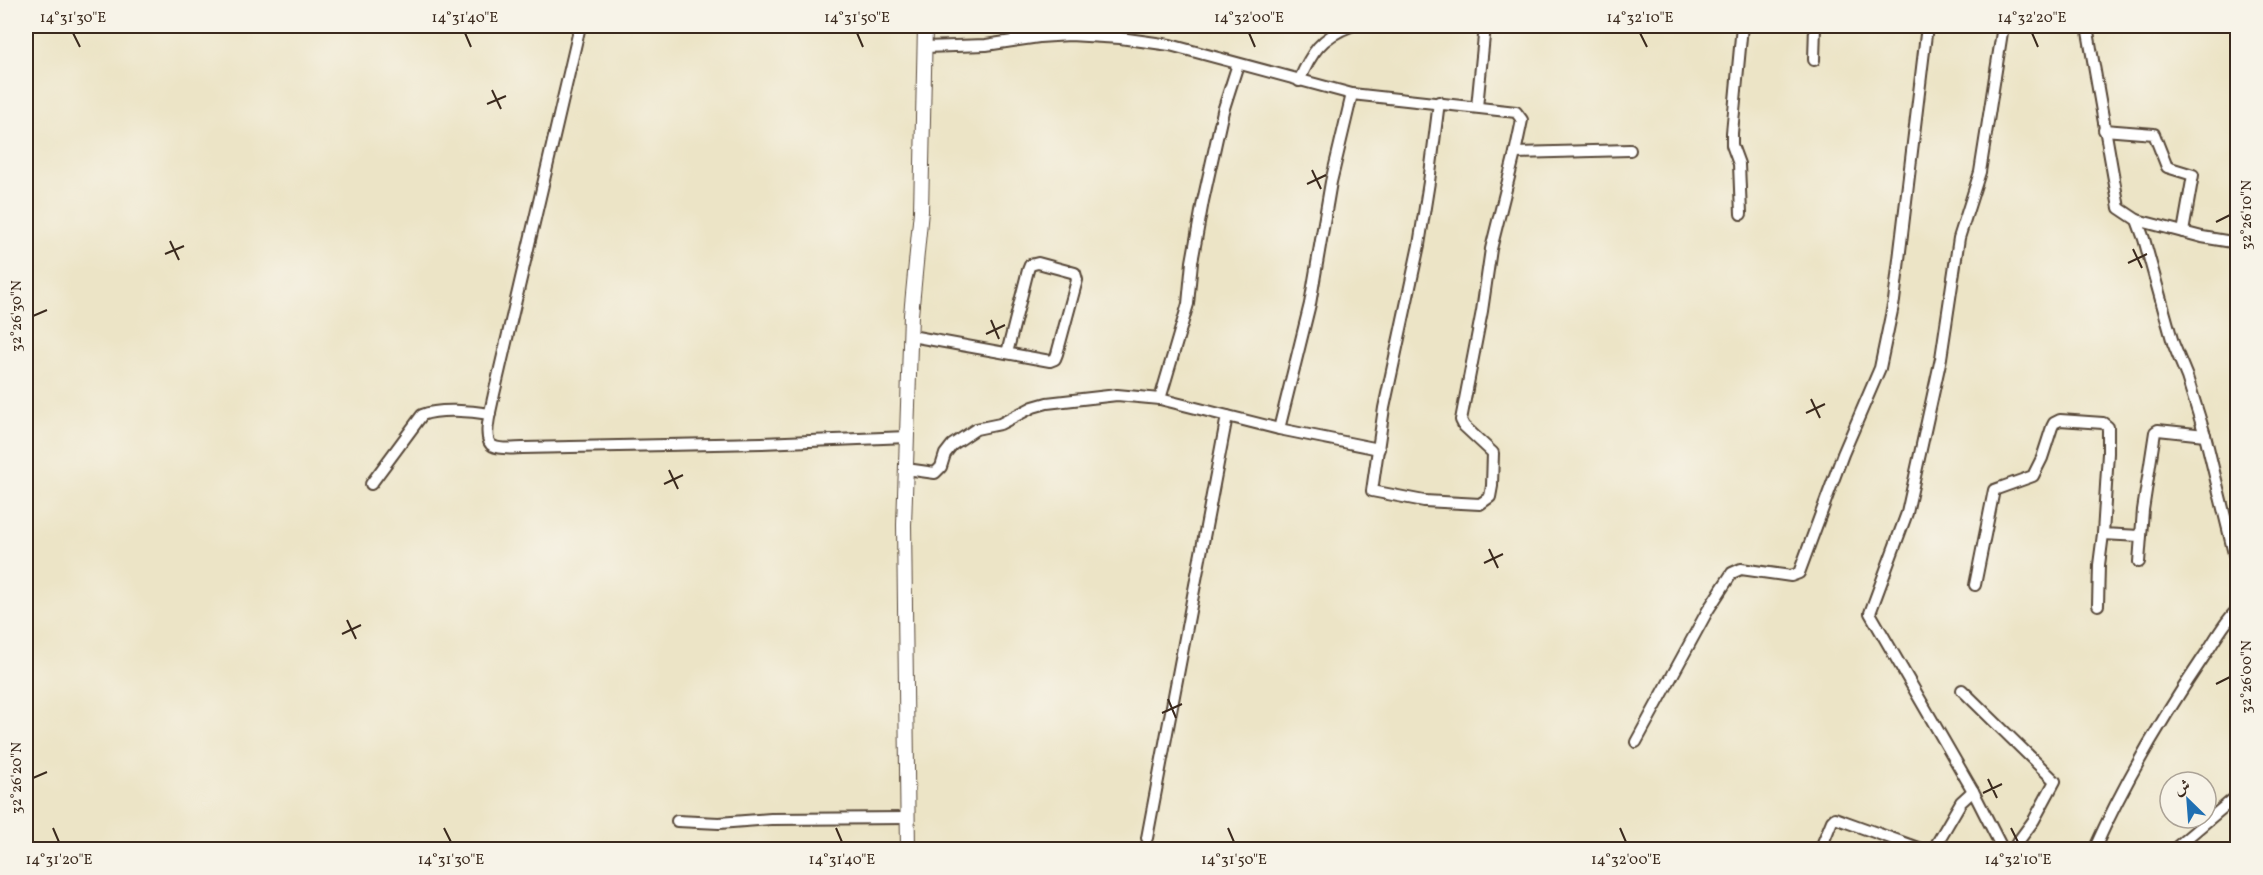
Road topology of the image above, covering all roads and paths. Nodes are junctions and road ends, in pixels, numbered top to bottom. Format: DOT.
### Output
graph roads {
  1 [pos="580,26"];
  2 [pos="925,26"];
  3 [pos="1351,26"];
  4 [pos="1485,26"];
  5 [pos="1742,26"];
  6 [pos="1815,26"];
  7 [pos="1927,26"];
  8 [pos="2003,26"];
  9 [pos="2087,26"];
  10 [pos="924,47"];
  11 [pos="1814,60"];
  12 [pos="1238,64"];
  13 [pos="1299,81"];
  14 [pos="1352,94"];
  15 [pos="1439,102"];
  16 [pos="1478,107"];
  17 [pos="2104,130"];
  18 [pos="1630,150"];
  19 [pos="1515,153"];
  20 [pos="1741,214"];
  21 [pos="2137,220"];
  22 [pos="2183,232"];
  23 [pos="2238,243"];
  24 [pos="910,336"];
  25 [pos="1007,354"];
  26 [pos="1160,399"];
  27 [pos="490,414"];
  28 [pos="1227,416"];
  29 [pos="1279,429"];
  30 [pos="2205,435"];
  31 [pos="907,437"];
  32 [pos="1379,449"];
  33 [pos="906,469"];
  34 [pos="371,484"];
  35 [pos="2103,534"];
  36 [pos="2140,536"];
  37 [pos="2139,562"];
  38 [pos="2238,570"];
  39 [pos="1975,585"];
  40 [pos="2098,605"];
  41 [pos="2238,609"];
  42 [pos="1962,690"];
  43 [pos="1636,742"];
  44 [pos="1973,791"];
  45 [pos="2238,795"];
  46 [pos="908,818"];
  47 [pos="677,821"];
  48 [pos="1147,838"];
  49 [pos="908,849"];
  50 [pos="1820,849"];
  51 [pos="1924,849"];
  52 [pos="1933,849"];
  53 [pos="2003,849"];
  54 [pos="2012,849"];
  55 [pos="2094,849"];
  56 [pos="2173,849"];
  1 -- 27 [label="street"];
  2 -- 10 [label="street"];
  3 -- 13 [label="street"];
  4 -- 16 [label="street"];
  5 -- 20 [label="street"];
  6 -- 11 [label="street"];
  7 -- 43 [label="street"];
  8 -- 44 [label="street"];
  9 -- 17 [label="street"];
  10 -- 12 [label="street"];
  10 -- 24 [label="street"];
  12 -- 13 [label="street"];
  12 -- 26 [label="street"];
  13 -- 14 [label="street"];
  14 -- 15 [label="street"];
  14 -- 29 [label="street"];
  15 -- 16 [label="street"];
  15 -- 32 [label="street"];
  16 -- 19 [label="street"];
  17 -- 21 [label="street"];
  17 -- 22 [label="street"];
  18 -- 19 [label="street"];
  19 -- 32 [label="street"];
  21 -- 22 [label="street"];
  21 -- 30 [label="street"];
  22 -- 23 [label="street"];
  24 -- 25 [label="street"];
  24 -- 31 [label="street"];
  25 -- 25 [label="street"];
  26 -- 28 [label="street"];
  26 -- 33 [label="street"];
  27 -- 31 [label="street"];
  27 -- 34 [label="street"];
  28 -- 29 [label="street"];
  28 -- 48 [label="street"];
  29 -- 32 [label="street"];
  30 -- 36 [label="street"];
  30 -- 38 [label="street"];
  31 -- 33 [label="street"];
  33 -- 46 [label="street"];
  35 -- 36 [label="street"];
  35 -- 39 [label="street"];
  35 -- 40 [label="street"];
  36 -- 37 [label="street"];
  41 -- 55 [label="street"];
  42 -- 54 [label="street"];
  44 -- 52 [label="street"];
  44 -- 53 [label="street"];
  45 -- 56 [label="street"];
  46 -- 47 [label="street"];
  46 -- 49 [label="street"];
  50 -- 51 [label="street"];
}
